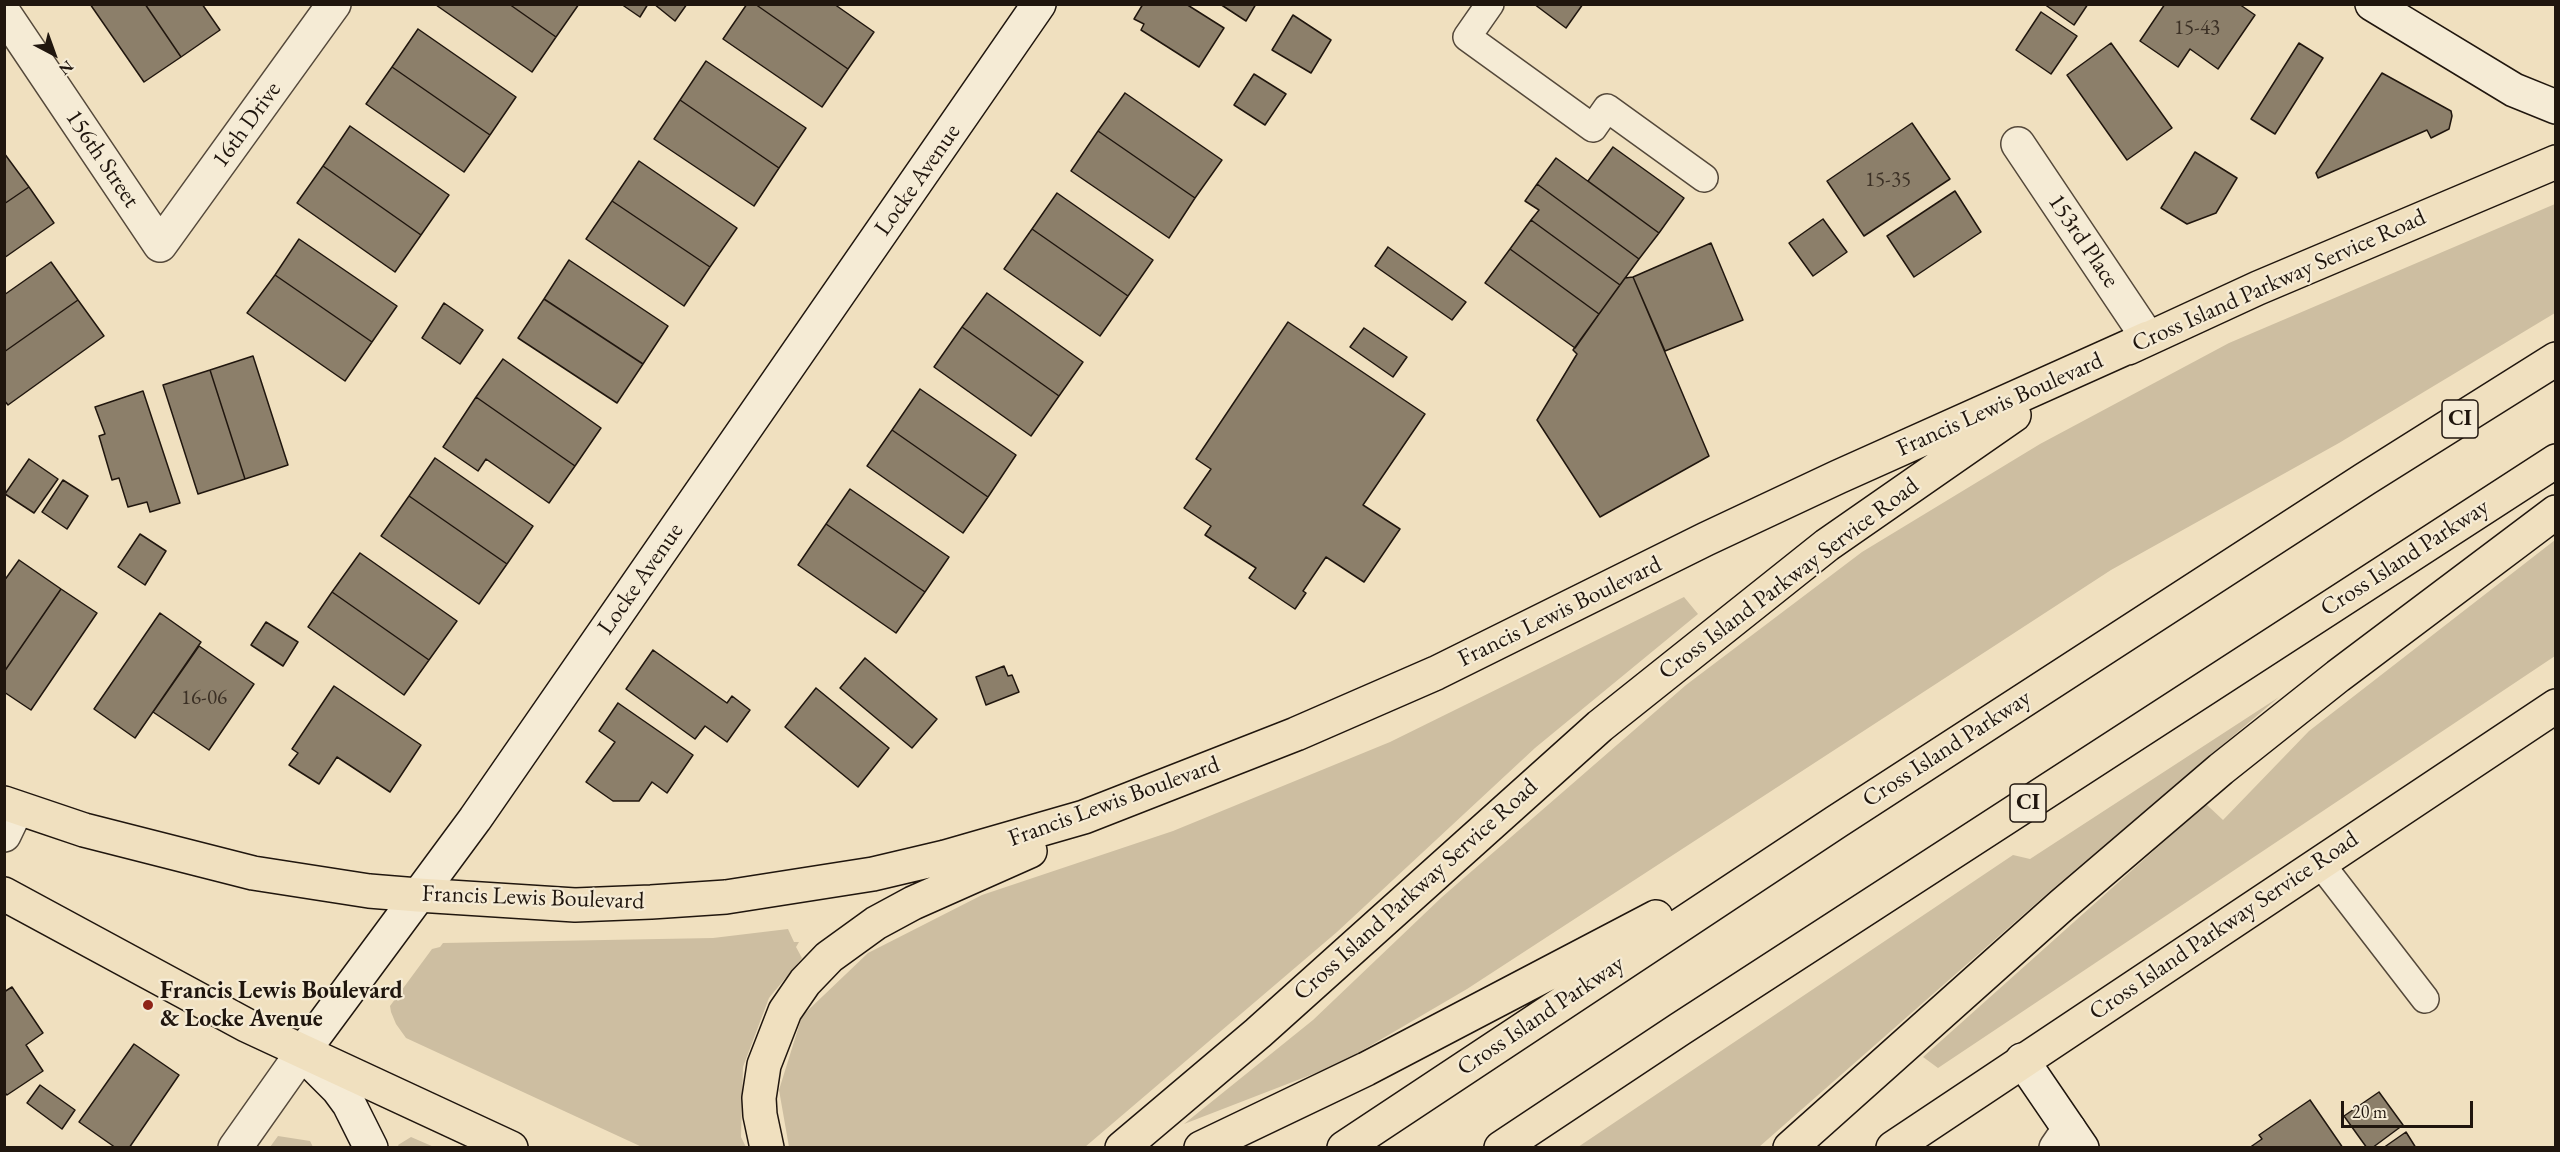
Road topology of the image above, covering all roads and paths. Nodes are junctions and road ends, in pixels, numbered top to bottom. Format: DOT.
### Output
graph roads {
  1 [pos="334,4"];
  2 [pos="1040,4"];
  3 [pos="1490,4"];
  4 [pos="2372,4"];
  5 [pos="4,13"];
  6 [pos="2556,107"];
  7 [pos="2018,144"];
  8 [pos="2556,162"];
  9 [pos="1704,178"];
  10 [pos="160,245"];
  11 [pos="2148,338"];
  12 [pos="2556,359"];
  13 [pos="2556,461"];
  14 [pos="2556,512"];
  15 [pos="2556,706"];
  16 [pos="1226,762"];
  17 [pos="9,815"];
  18 [pos="1836,822"];
  19 [pos="2320,863"];
  20 [pos="4,894"];
  21 [pos="418,895"];
  22 [pos="2425,999"];
  23 [pos="302,1053"];
  24 [pos="2022,1060"];
  25 [pos="2069,1141"];
  26 [pos="235,1148"];
  27 [pos="371,1148"];
  28 [pos="511,1148"];
  29 [pos="766,1148"];
  30 [pos="1122,1148"];
  31 [pos="1201,1148"];
  32 [pos="1344,1148"];
  33 [pos="1502,1148"];
  34 [pos="1790,1148"];
  35 [pos="1893,1148"];
  1 -- 10 [label="street, 16th Drive"];
  2 -- 21 [label="street, Locke Avenue"];
  3 -- 9 [label="lane"];
  4 -- 6 [label="street"];
  5 -- 10 [label="street, 156th Street"];
  7 -- 11 [label="street, 153rd Place"];
  8 -- 11 [label="main road, Cross Island Parkway Service Road"];
  11 -- 16 [label="main road, Francis Lewis Boulevard"];
  11 -- 30 [label="main road, Cross Island Parkway Service Road"];
  12 -- 18 [label="main road, Cross Island Parkway / CI"];
  13 -- 33 [label="main road, Cross Island Parkway / CI"];
  14 -- 34 [label="main road"];
  15 -- 19 [label="main road, Cross Island Parkway Service Road"];
  16 -- 21 [label="main road, Francis Lewis Boulevard"];
  16 -- 29 [label="main road"];
  17 -- 21 [label="main road, Francis Lewis Boulevard"];
  18 -- 31 [label="main road"];
  18 -- 32 [label="main road, Cross Island Parkway / CI"];
  19 -- 22 [label="lane"];
  19 -- 24 [label="main road, Cross Island Parkway Service Road"];
  20 -- 23 [label="main road"];
  21 -- 23 [label="street, Locke Avenue"];
  23 -- 26 [label="street, Locke Avenue"];
  23 -- 27 [label="street"];
  23 -- 28 [label="main road"];
  24 -- 25 [label="street"];
  24 -- 35 [label="main road, Cross Island Parkway Service Road"];
}
